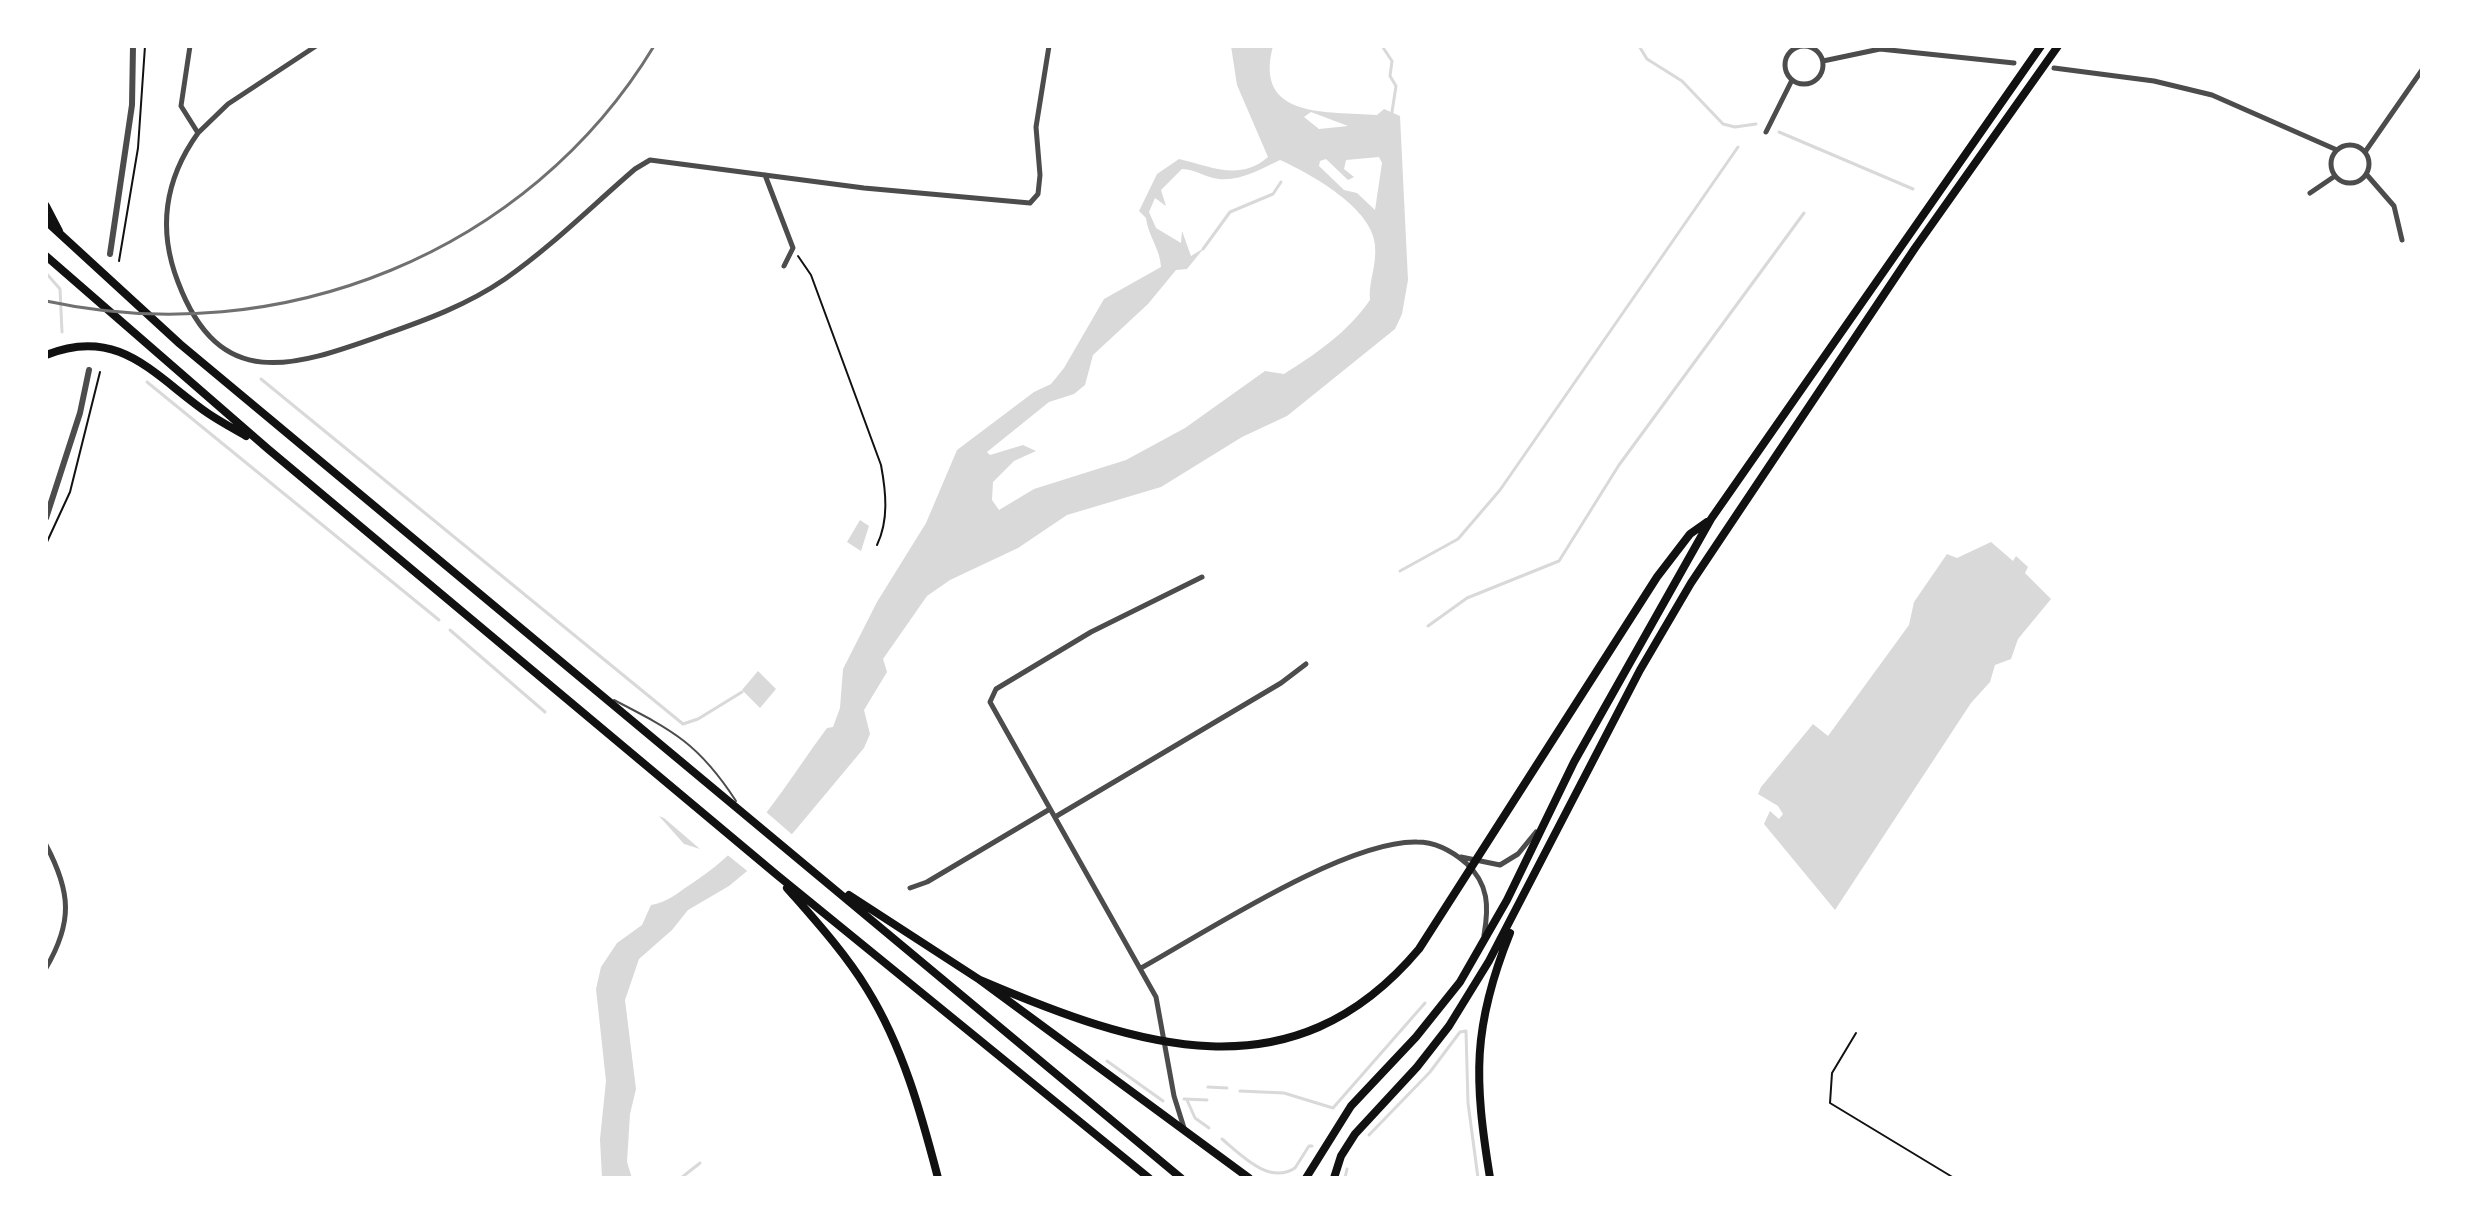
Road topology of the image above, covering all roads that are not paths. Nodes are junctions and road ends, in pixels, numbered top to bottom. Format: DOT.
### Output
graph roads {
  1 [pos="133,46"];
  2 [pos="190,46"];
  3 [pos="316,46"];
  4 [pos="1049,46"];
  5 [pos="1801,46"];
  6 [pos="2041,46"];
  7 [pos="2058,46"];
  8 [pos="1823,61"];
  9 [pos="2014,63"];
  10 [pos="2054,68"];
  11 [pos="2422,70"];
  12 [pos="1792,80"];
  13 [pos="1766,132"];
  14 [pos="198,133"];
  15 [pos="2337,150"];
  16 [pos="2365,152"];
  17 [pos="765,175"];
  18 [pos="2367,175"];
  19 [pos="2335,176"];
  20 [pos="2310,193"];
  21 [pos="46,206"];
  22 [pos="46,221"];
  23 [pos="61,235"];
  24 [pos="2402,240"];
  25 [pos="110,254"];
  26 [pos="46,256"];
  27 [pos="784,266"];
  28 [pos="46,355"];
  29 [pos="89,370"];
  30 [pos="268,449"];
  31 [pos="46,517"];
  32 [pos="1711,519"];
  33 [pos="1202,577"];
  34 [pos="1306,664"];
  35 [pos="603,695"];
  36 [pos="1050,809"];
  37 [pos="743,813"];
  38 [pos="1055,817"];
  39 [pos="1547,819"];
  40 [pos="46,845"];
  41 [pos="1456,856"];
  42 [pos="777,875"];
  43 [pos="831,885"];
  44 [pos="910,888"];
  45 [pos="1523,900"];
  46 [pos="1483,946"];
  47 [pos="46,968"];
  48 [pos="1141,968"];
  49 [pos="980,980"];
  50 [pos="1188,1136"];
  51 [pos="941,1178"];
  52 [pos="1149,1178"];
  53 [pos="1181,1178"];
  54 [pos="1249,1178"];
  55 [pos="1306,1178"];
  56 [pos="1334,1178"];
  57 [pos="1490,1178"];
  1 -- 25 [label="street"];
  2 -- 14 [label="street"];
  3 -- 14 [label="street"];
  4 -- 17 [label="street"];
  5 -- 8 [label="street"];
  5 -- 12 [label="street"];
  6 -- 32 [label="highway"];
  7 -- 45 [label="highway"];
  8 -- 9 [label="street"];
  8 -- 12 [label="street"];
  10 -- 15 [label="street"];
  11 -- 16 [label="street"];
  12 -- 13 [label="street"];
  14 -- 17 [label="street"];
  15 -- 16 [label="street"];
  15 -- 19 [label="street"];
  16 -- 18 [label="street"];
  17 -- 27 [label="street"];
  18 -- 19 [label="street"];
  18 -- 24 [label="street"];
  19 -- 20 [label="street"];
  21 -- 23 [label="highway"];
  22 -- 23 [label="highway"];
  23 -- 35 [label="highway"];
  26 -- 30 [label="highway"];
  28 -- 30 [label="highway"];
  29 -- 31 [label="street"];
  30 -- 42 [label="highway"];
  32 -- 39 [label="highway"];
  32 -- 49 [label="highway"];
  33 -- 36 [label="street"];
  34 -- 38 [label="street"];
  35 -- 37 [label="highway"];
  35 -- 37 [label="lane"];
  36 -- 38 [label="street"];
  36 -- 44 [label="street"];
  37 -- 43 [label="highway"];
  38 -- 48 [label="street"];
  39 -- 41 [label="street"];
  39 -- 46 [label="highway"];
  40 -- 47 [label="street"];
  41 -- 46 [label="street"];
  41 -- 48 [label="street"];
  42 -- 51 [label="highway"];
  42 -- 52 [label="highway"];
  43 -- 49 [label="highway"];
  43 -- 53 [label="highway"];
  45 -- 56 [label="highway"];
  45 -- 57 [label="highway"];
  46 -- 55 [label="highway"];
  48 -- 50 [label="street"];
  49 -- 50 [label="highway"];
  50 -- 54 [label="highway"];
}
